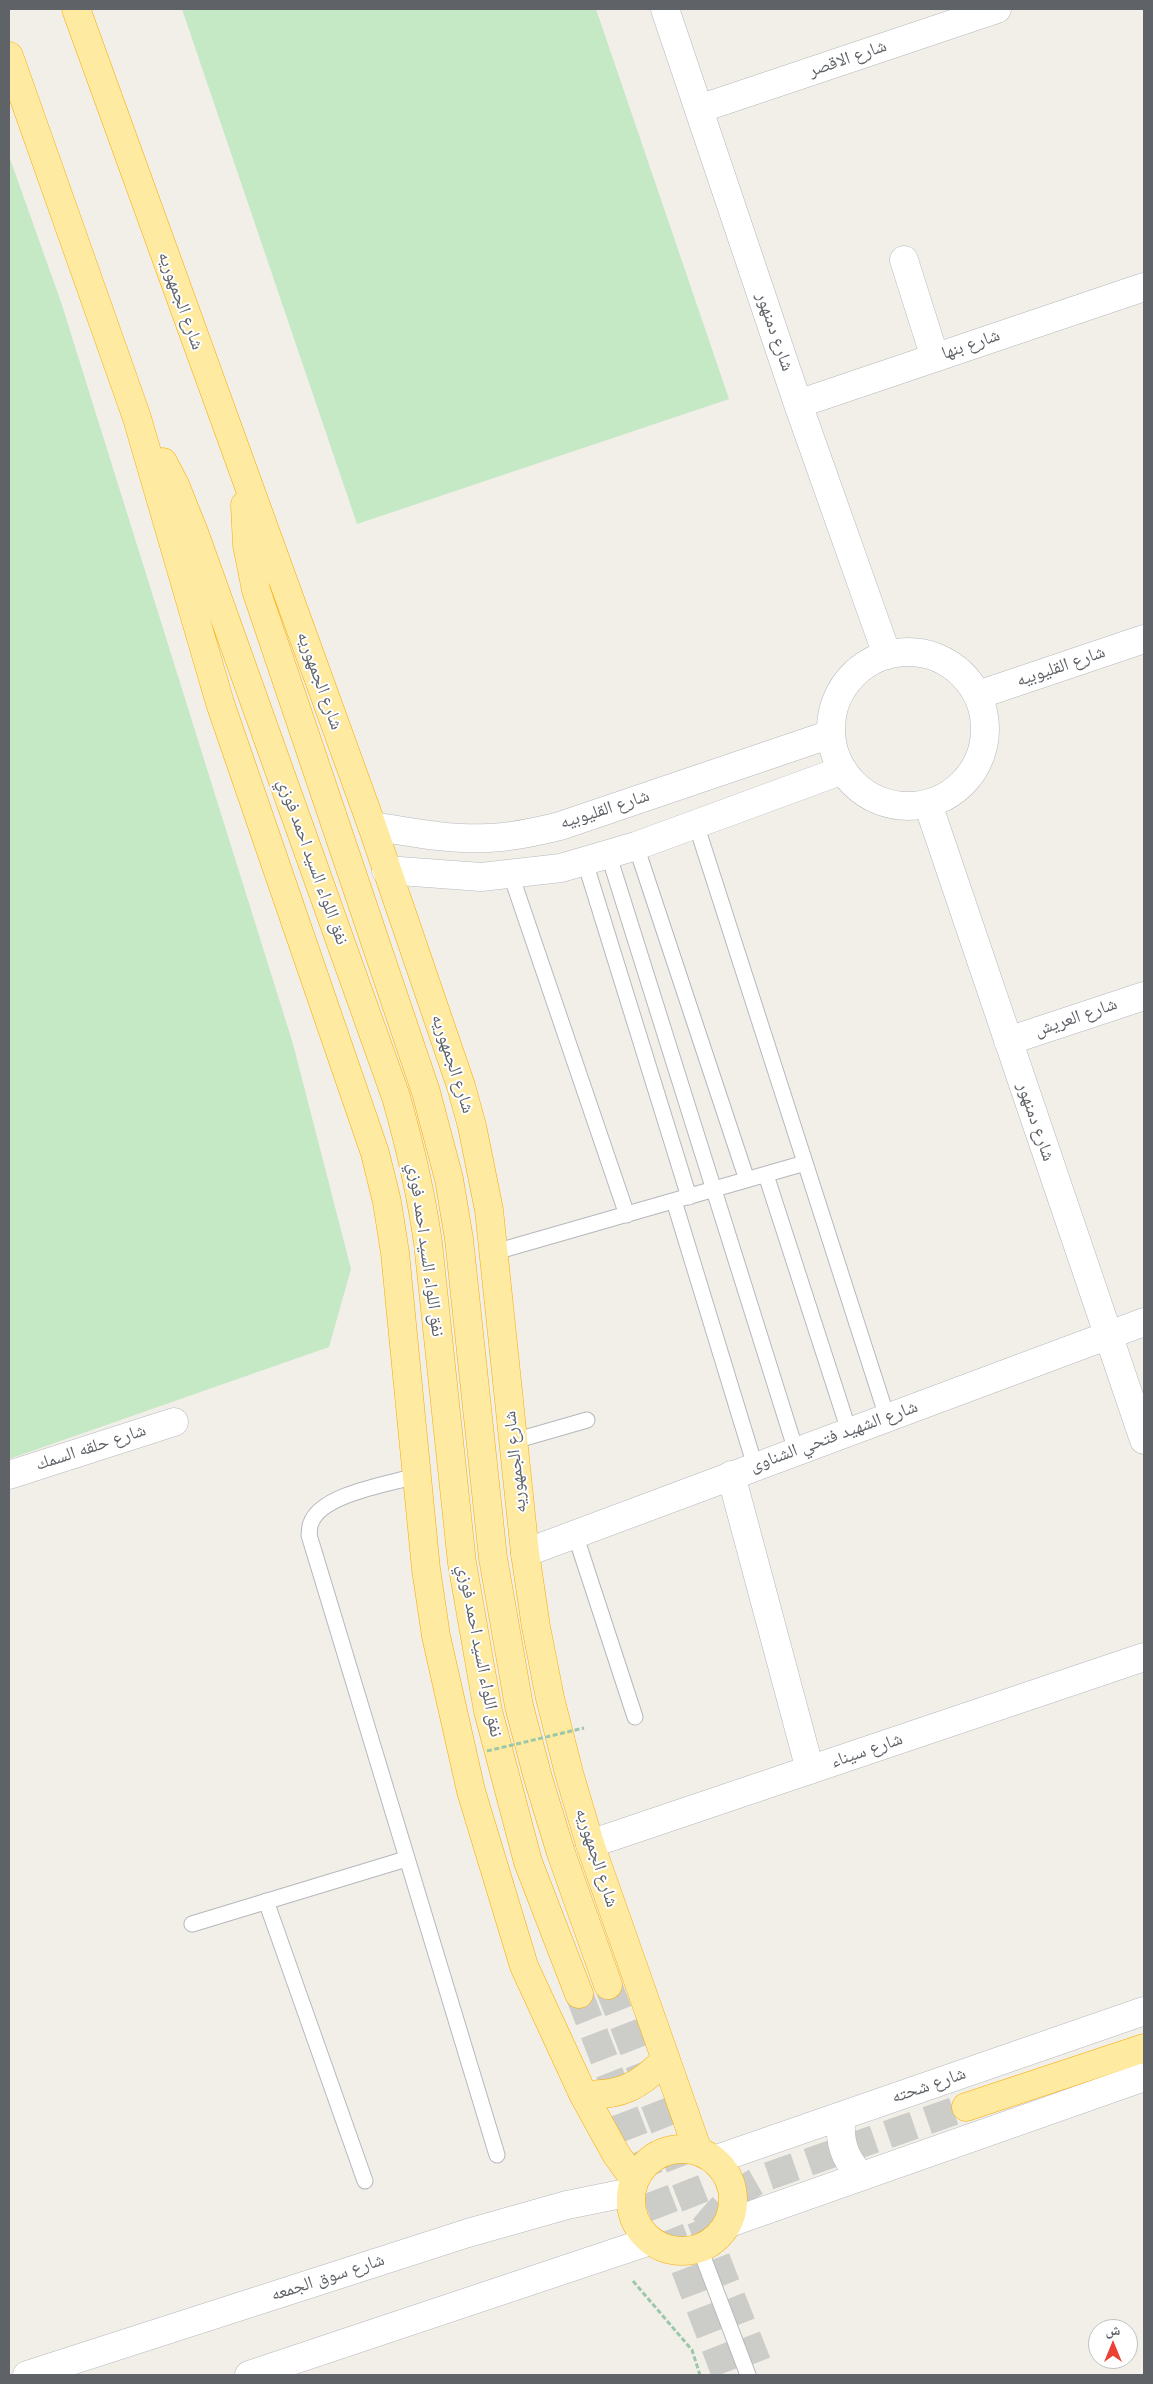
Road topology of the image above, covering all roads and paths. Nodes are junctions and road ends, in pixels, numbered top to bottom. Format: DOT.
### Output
graph roads {
  1 [pos="76,9"];
  2 [pos="665,9"];
  3 [pos="997,9"];
  4 [pos="9,56"];
  5 [pos="699,109"];
  6 [pos="904,260"];
  7 [pos="1144,287"];
  8 [pos="935,358"];
  9 [pos="798,404"];
  10 [pos="137,418"];
  11 [pos="244,477"];
  12 [pos="1144,639"];
  13 [pos="886,655"];
  14 [pos="978,695"];
  15 [pos="830,734"];
  16 [pos="843,770"];
  17 [pos="928,804"];
  18 [pos="696,824"];
  19 [pos="372,826"];
  20 [pos="636,846"];
  21 [pos="597,859"];
  22 [pos="386,870"];
  23 [pos="511,875"];
  24 [pos="1144,996"];
  25 [pos="1008,1041"];
  26 [pos="805,1163"];
  27 [pos="766,1174"];
  28 [pos="747,1180"];
  29 [pos="714,1189"];
  30 [pos="689,1197"];
  31 [pos="674,1201"];
  32 [pos="627,1215"];
  33 [pos="495,1252"];
  34 [pos="1144,1322"];
  35 [pos="1107,1334"];
  36 [pos="887,1417"];
  37 [pos="587,1420"];
  38 [pos="174,1422"];
  39 [pos="849,1431"];
  40 [pos="1144,1440"];
  41 [pos="514,1441"];
  42 [pos="796,1451"];
  43 [pos="743,1471"];
  44 [pos="9,1475"];
  45 [pos="416,1476"];
  46 [pos="575,1534"];
  47 [pos="525,1553"];
  48 [pos="1144,1657"];
  49 [pos="635,1717"];
  50 [pos="584,1728"];
  51 [pos="487,1751"];
  52 [pos="810,1770"];
  53 [pos="590,1844"];
  54 [pos="406,1859"];
  55 [pos="266,1901"];
  56 [pos="192,1924"];
  57 [pos="608,1985"];
  58 [pos="579,1994"];
  59 [pos="1144,2011"];
  60 [pos="1144,2048"];
  61 [pos="665,2060"];
  62 [pos="1144,2077"];
  63 [pos="583,2094"];
  64 [pos="966,2107"];
  65 [pos="842,2116"];
  66 [pos="497,2155"];
  67 [pos="706,2155"];
  68 [pos="862,2176"];
  69 [pos="365,2181"];
  70 [pos="633,2186"];
  71 [pos="729,2223"];
  72 [pos="650,2240"];
  73 [pos="700,2249"];
  74 [pos="609,2253"];
  75 [pos="27,2375"];
  76 [pos="249,2375"];
  77 [pos="700,2375"];
  78 [pos="748,2375"];
  1 -- 11 [label="highway, شارع الجمهوريه"];
  2 -- 5 [label="street, شارع دمنهور"];
  3 -- 5 [label="street, شارع الاقصر"];
  4 -- 10 [label="highway"];
  5 -- 9 [label="street, شارع دمنهور"];
  6 -- 8 [label="street"];
  7 -- 8 [label="street, شارع بنها"];
  8 -- 9 [label="street, شارع بنها"];
  9 -- 13 [label="street, شارع دمنهور"];
  10 -- 45 [label="highway"];
  10 -- 58 [label="highway, نفق اللواء السيد احمد فوزي"];
  11 -- 19 [label="highway, شارع الجمهوريه"];
  11 -- 57 [label="highway, نفق اللواء السيد احمد فوزي"];
  12 -- 14 [label="street, شارع القليوبيه"];
  13 -- 14 [label="street"];
  13 -- 15 [label="street"];
  14 -- 17 [label="street"];
  15 -- 16 [label="street"];
  15 -- 19 [label="street, شارع القليوبيه"];
  16 -- 17 [label="street"];
  16 -- 18 [label="street"];
  17 -- 25 [label="street, شارع دمنهور"];
  18 -- 20 [label="street"];
  18 -- 26 [label="lane"];
  19 -- 22 [label="highway, شارع الجمهوريه"];
  20 -- 21 [label="street"];
  20 -- 28 [label="lane"];
  21 -- 23 [label="street"];
  21 -- 29 [label="lane"];
  21 -- 30 [label="lane"];
  22 -- 23 [label="street"];
  22 -- 33 [label="highway, شارع الجمهوريه"];
  23 -- 32 [label="lane"];
  24 -- 25 [label="street, شارع العريش"];
  25 -- 35 [label="street, شارع دمنهور"];
  26 -- 27 [label="lane"];
  26 -- 36 [label="lane"];
  27 -- 28 [label="lane"];
  27 -- 39 [label="lane"];
  28 -- 29 [label="lane"];
  29 -- 30 [label="lane"];
  29 -- 42 [label="lane"];
  30 -- 31 [label="lane"];
  31 -- 32 [label="lane"];
  31 -- 43 [label="lane"];
  32 -- 33 [label="lane"];
  33 -- 41 [label="highway, شارع الجمهوريه"];
  34 -- 35 [label="street, شارع الشهيد فتحي الشناوى"];
  35 -- 36 [label="street, شارع الشهيد فتحي الشناوى"];
  35 -- 40 [label="street, شارع دمنهور"];
  36 -- 39 [label="street, شارع الشهيد فتحي الشناوى"];
  37 -- 41 [label="lane"];
  38 -- 44 [label="street, شارع حلقه السمك"];
  39 -- 42 [label="street, شارع الشهيد فتحي الشناوى"];
  41 -- 47 [label="highway, شارع الجمهوريه"];
  42 -- 43 [label="street, شارع الشهيد فتحي الشناوى"];
  43 -- 46 [label="street, شارع الشهيد فتحي الشناوى"];
  43 -- 52 [label="street"];
  45 -- 54 [label="lane"];
  45 -- 63 [label="highway"];
  46 -- 47 [label="street, شارع الشهيد فتحي الشناوى"];
  46 -- 49 [label="lane"];
  47 -- 53 [label="highway, شارع الجمهوريه"];
  48 -- 52 [label="street, شارع سيناء"];
  50 -- 51 [label="path, bridge"];
  52 -- 53 [label="street, شارع سيناء"];
  53 -- 61 [label="highway, شارع الجمهوريه"];
  54 -- 55 [label="lane"];
  54 -- 66 [label="lane"];
  55 -- 56 [label="lane"];
  55 -- 69 [label="lane"];
  59 -- 65 [label="street, شارع شحته"];
  60 -- 64 [label="highway"];
  61 -- 63 [label="highway"];
  61 -- 67 [label="highway, شارع الجمهوريه"];
  62 -- 68 [label="street"];
  63 -- 70 [label="highway"];
  65 -- 67 [label="street, شارع شحته"];
  65 -- 68 [label="street"];
  67 -- 70 [label="highway"];
  67 -- 71 [label="highway"];
  68 -- 71 [label="street"];
  70 -- 72 [label="highway"];
  70 -- 75 [label="street, شارع سوق الجمعه"];
  71 -- 73 [label="highway"];
  72 -- 73 [label="highway"];
  72 -- 74 [label="street"];
  73 -- 78 [label="lane"];
  74 -- 76 [label="street"];
  74 -- 77 [label="path"];
}
